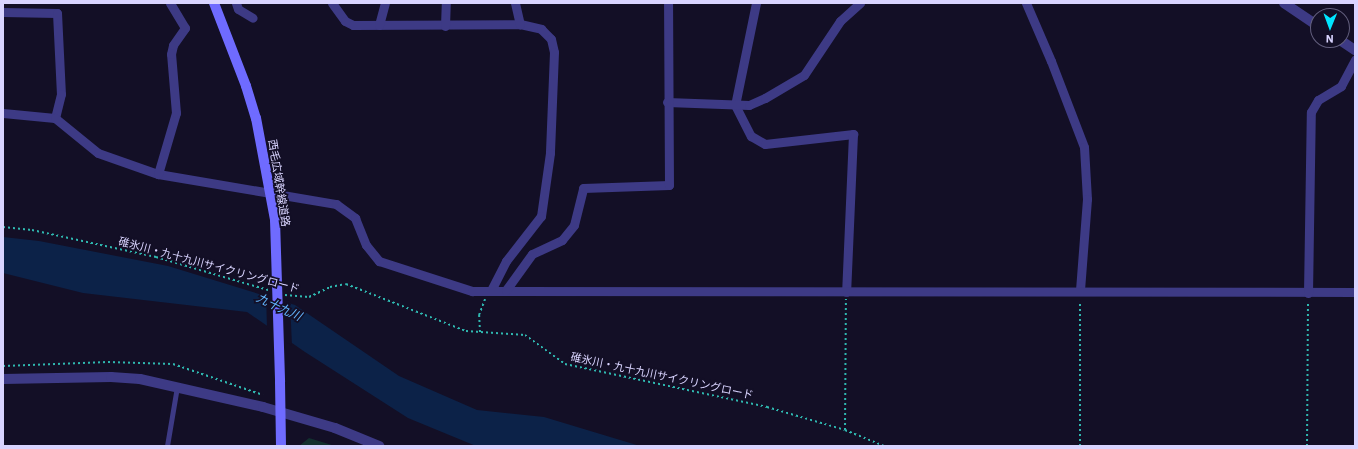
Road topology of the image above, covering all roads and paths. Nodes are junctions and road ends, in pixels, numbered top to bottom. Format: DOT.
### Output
graph roads {
  1 [pos="170,3"];
  2 [pos="214,3"];
  3 [pos="236,3"];
  4 [pos="332,3"];
  5 [pos="385,3"];
  6 [pos="446,3"];
  7 [pos="515,3"];
  8 [pos="668,3"];
  9 [pos="756,3"];
  10 [pos="860,3"];
  11 [pos="1026,3"];
  12 [pos="1284,3"];
  13 [pos="3,12"];
  14 [pos="253,18"];
  15 [pos="1310,21"];
  16 [pos="520,24"];
  17 [pos="379,25"];
  18 [pos="445,26"];
  19 [pos="1355,60"];
  20 [pos="667,102"];
  21 [pos="735,105"];
  22 [pos="3,113"];
  23 [pos="55,118"];
  24 [pos="158,174"];
  25 [pos="270,194"];
  26 [pos="3,227"];
  27 [pos="488,290"];
  28 [pos="506,290"];
  29 [pos="272,291"];
  30 [pos="1080,291"];
  31 [pos="846,292"];
  32 [pos="1355,292"];
  33 [pos="279,293"];
  34 [pos="1308,293"];
  35 [pos="480,332"];
  36 [pos="3,379"];
  37 [pos="177,387"];
  38 [pos="280,412"];
  39 [pos="845,430"];
  40 [pos="167,446"];
  41 [pos="281,446"];
  42 [pos="379,446"];
  43 [pos="884,446"];
  44 [pos="1080,446"];
  45 [pos="1307,446"];
  1 -- 24 [label="street"];
  2 -- 25 [label="main road, 西毛広域幹線道路"];
  3 -- 14 [label="street"];
  4 -- 17 [label="street"];
  5 -- 17 [label="street"];
  6 -- 18 [label="street"];
  7 -- 16 [label="street"];
  8 -- 20 [label="street"];
  9 -- 21 [label="street"];
  10 -- 21 [label="street"];
  11 -- 30 [label="street"];
  12 -- 15 [label="street"];
  13 -- 23 [label="street"];
  16 -- 18 [label="street"];
  16 -- 27 [label="street"];
  17 -- 18 [label="street"];
  19 -- 34 [label="street"];
  20 -- 21 [label="street"];
  20 -- 28 [label="street"];
  21 -- 31 [label="street"];
  22 -- 23 [label="street"];
  23 -- 24 [label="street"];
  24 -- 25 [label="street"];
  25 -- 27 [label="street"];
  25 -- 38 [label="main road, 西毛広域幹線道路, bridge"];
  26 -- 29 [label="path, 碓氷川・九十九川サイクリングロード"];
  27 -- 28 [label="street"];
  27 -- 35 [label="path"];
  28 -- 31 [label="street"];
  30 -- 31 [label="street"];
  30 -- 34 [label="street"];
  30 -- 44 [label="path"];
  31 -- 39 [label="path"];
  32 -- 34 [label="street"];
  33 -- 35 [label="path, 碓氷川・九十九川サイクリングロード"];
  34 -- 45 [label="path"];
  35 -- 39 [label="path, 碓氷川・九十九川サイクリングロード"];
  36 -- 37 [label="street"];
  37 -- 38 [label="street"];
  37 -- 40 [label="lane"];
  38 -- 41 [label="main road, 西毛広域幹線道路"];
  38 -- 42 [label="street"];
  39 -- 43 [label="path, 碓氷川・九十九川サイクリングロード"];
}
